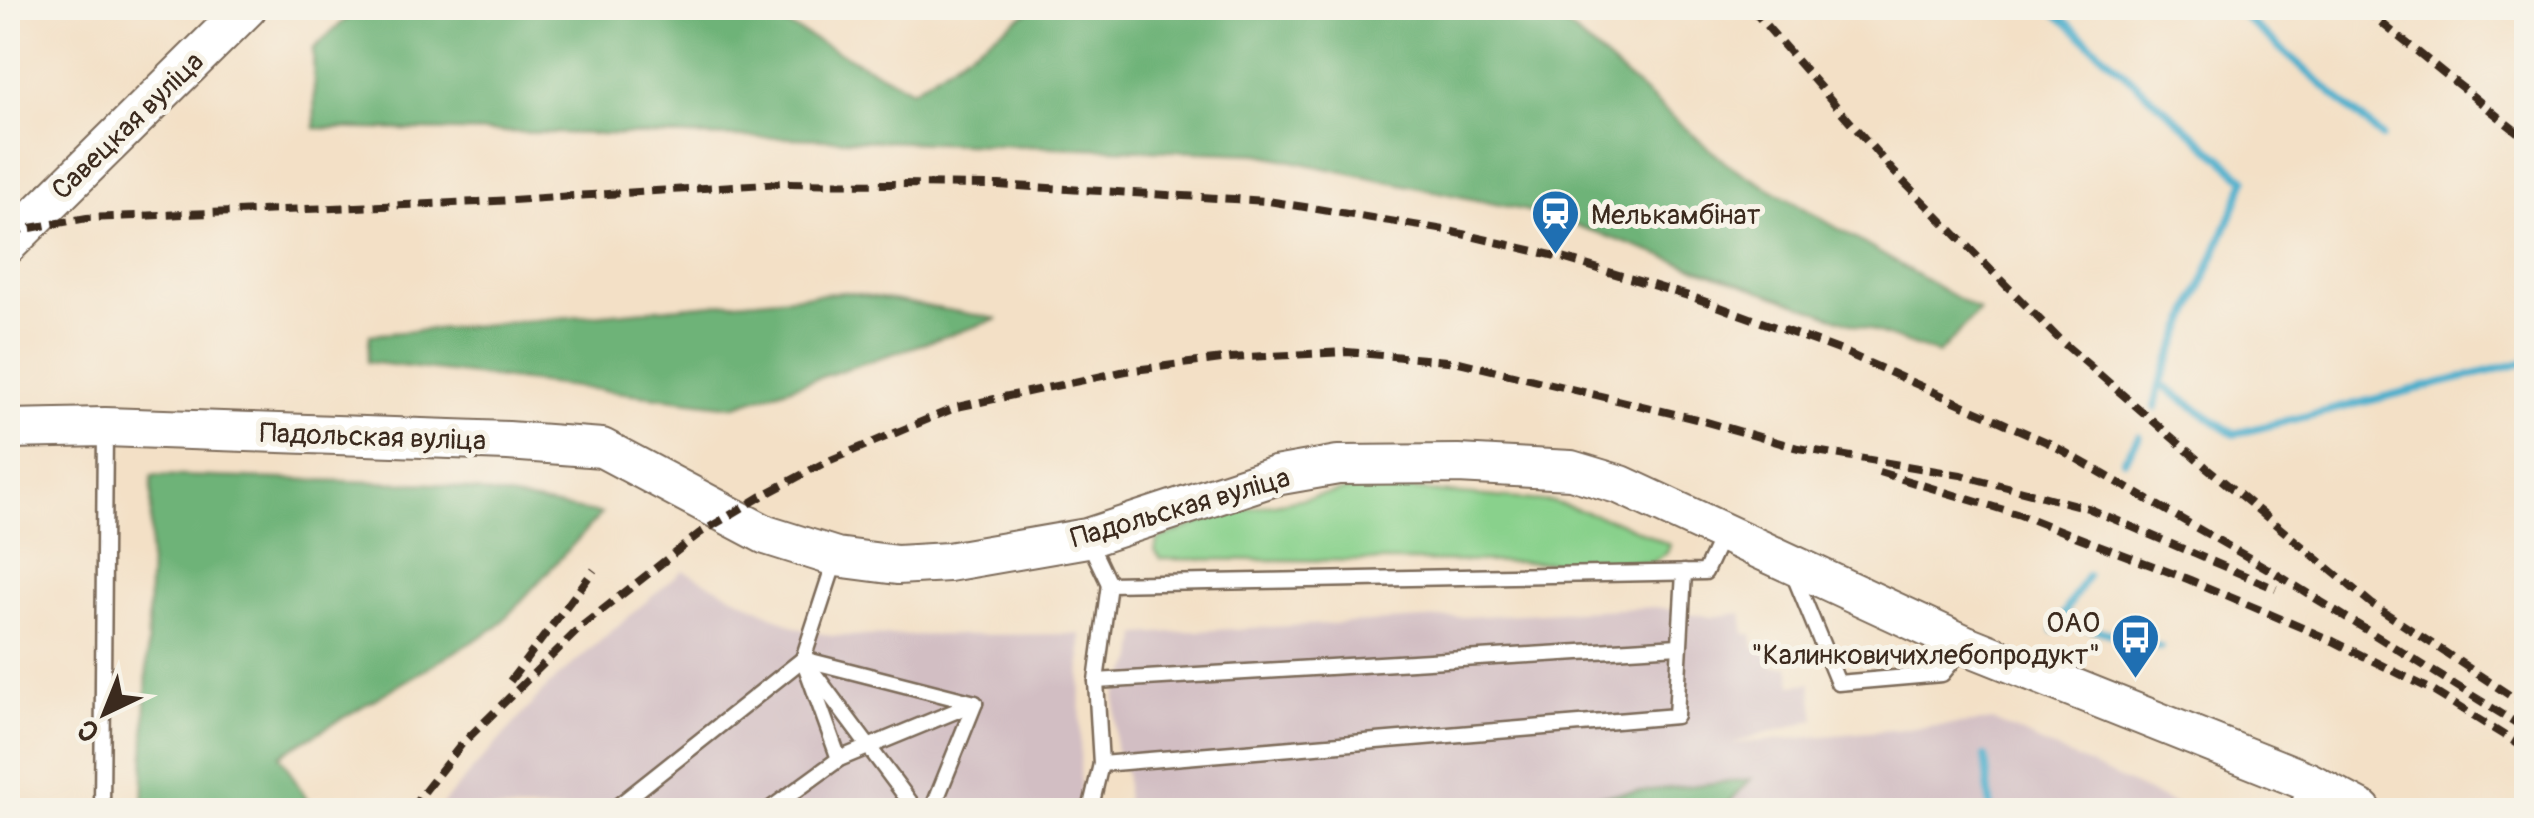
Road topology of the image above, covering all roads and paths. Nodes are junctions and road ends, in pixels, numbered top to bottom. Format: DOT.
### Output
graph roads {
  1 [pos="247,8"];
  2 [pos="8,244"];
  3 [pos="12,410"];
  4 [pos="89,427"];
  5 [pos="1723,532"];
  6 [pos="1087,538"];
  7 [pos="836,557"];
  8 [pos="1789,563"];
  9 [pos="1684,572"];
  10 [pos="1109,584"];
  11 [pos="1966,644"];
  12 [pos="1679,646"];
  13 [pos="803,659"];
  14 [pos="1096,681"];
  15 [pos="975,704"];
  16 [pos="868,747"];
  17 [pos="839,759"];
  18 [pos="1101,764"];
  19 [pos="2302,796"];
  20 [pos="102,810"];
  21 [pos="613,810"];
  22 [pos="769,810"];
  23 [pos="916,810"];
  24 [pos="932,810"];
  25 [pos="1090,810"];
  26 [pos="2362,810"];
  1 -- 2 [label="main road, Савецкая вуліца"];
  3 -- 4 [label="main road, Падольская вуліца"];
  4 -- 7 [label="main road, Падольская вуліца"];
  4 -- 20 [label="lane"];
  5 -- 6 [label="main road, Падольская вуліца"];
  5 -- 8 [label="main road, Падольская вуліца"];
  5 -- 9 [label="lane"];
  6 -- 7 [label="main road, Падольская вуліца"];
  6 -- 10 [label="lane"];
  7 -- 13 [label="lane"];
  8 -- 11 [label="main road, Падольская вуліца"];
  8 -- 11 [label="lane"];
  9 -- 10 [label="lane"];
  9 -- 12 [label="lane"];
  10 -- 14 [label="lane"];
  11 -- 19 [label="main road, Падольская вуліца"];
  12 -- 14 [label="lane"];
  12 -- 18 [label="lane"];
  13 -- 15 [label="lane"];
  13 -- 16 [label="lane"];
  13 -- 17 [label="lane"];
  13 -- 21 [label="lane"];
  14 -- 18 [label="lane"];
  15 -- 16 [label="lane"];
  15 -- 24 [label="lane"];
  16 -- 17 [label="lane"];
  16 -- 23 [label="lane"];
  17 -- 22 [label="lane"];
  18 -- 25 [label="lane"];
  19 -- 26 [label="main road, Падольская вуліца"];
}
